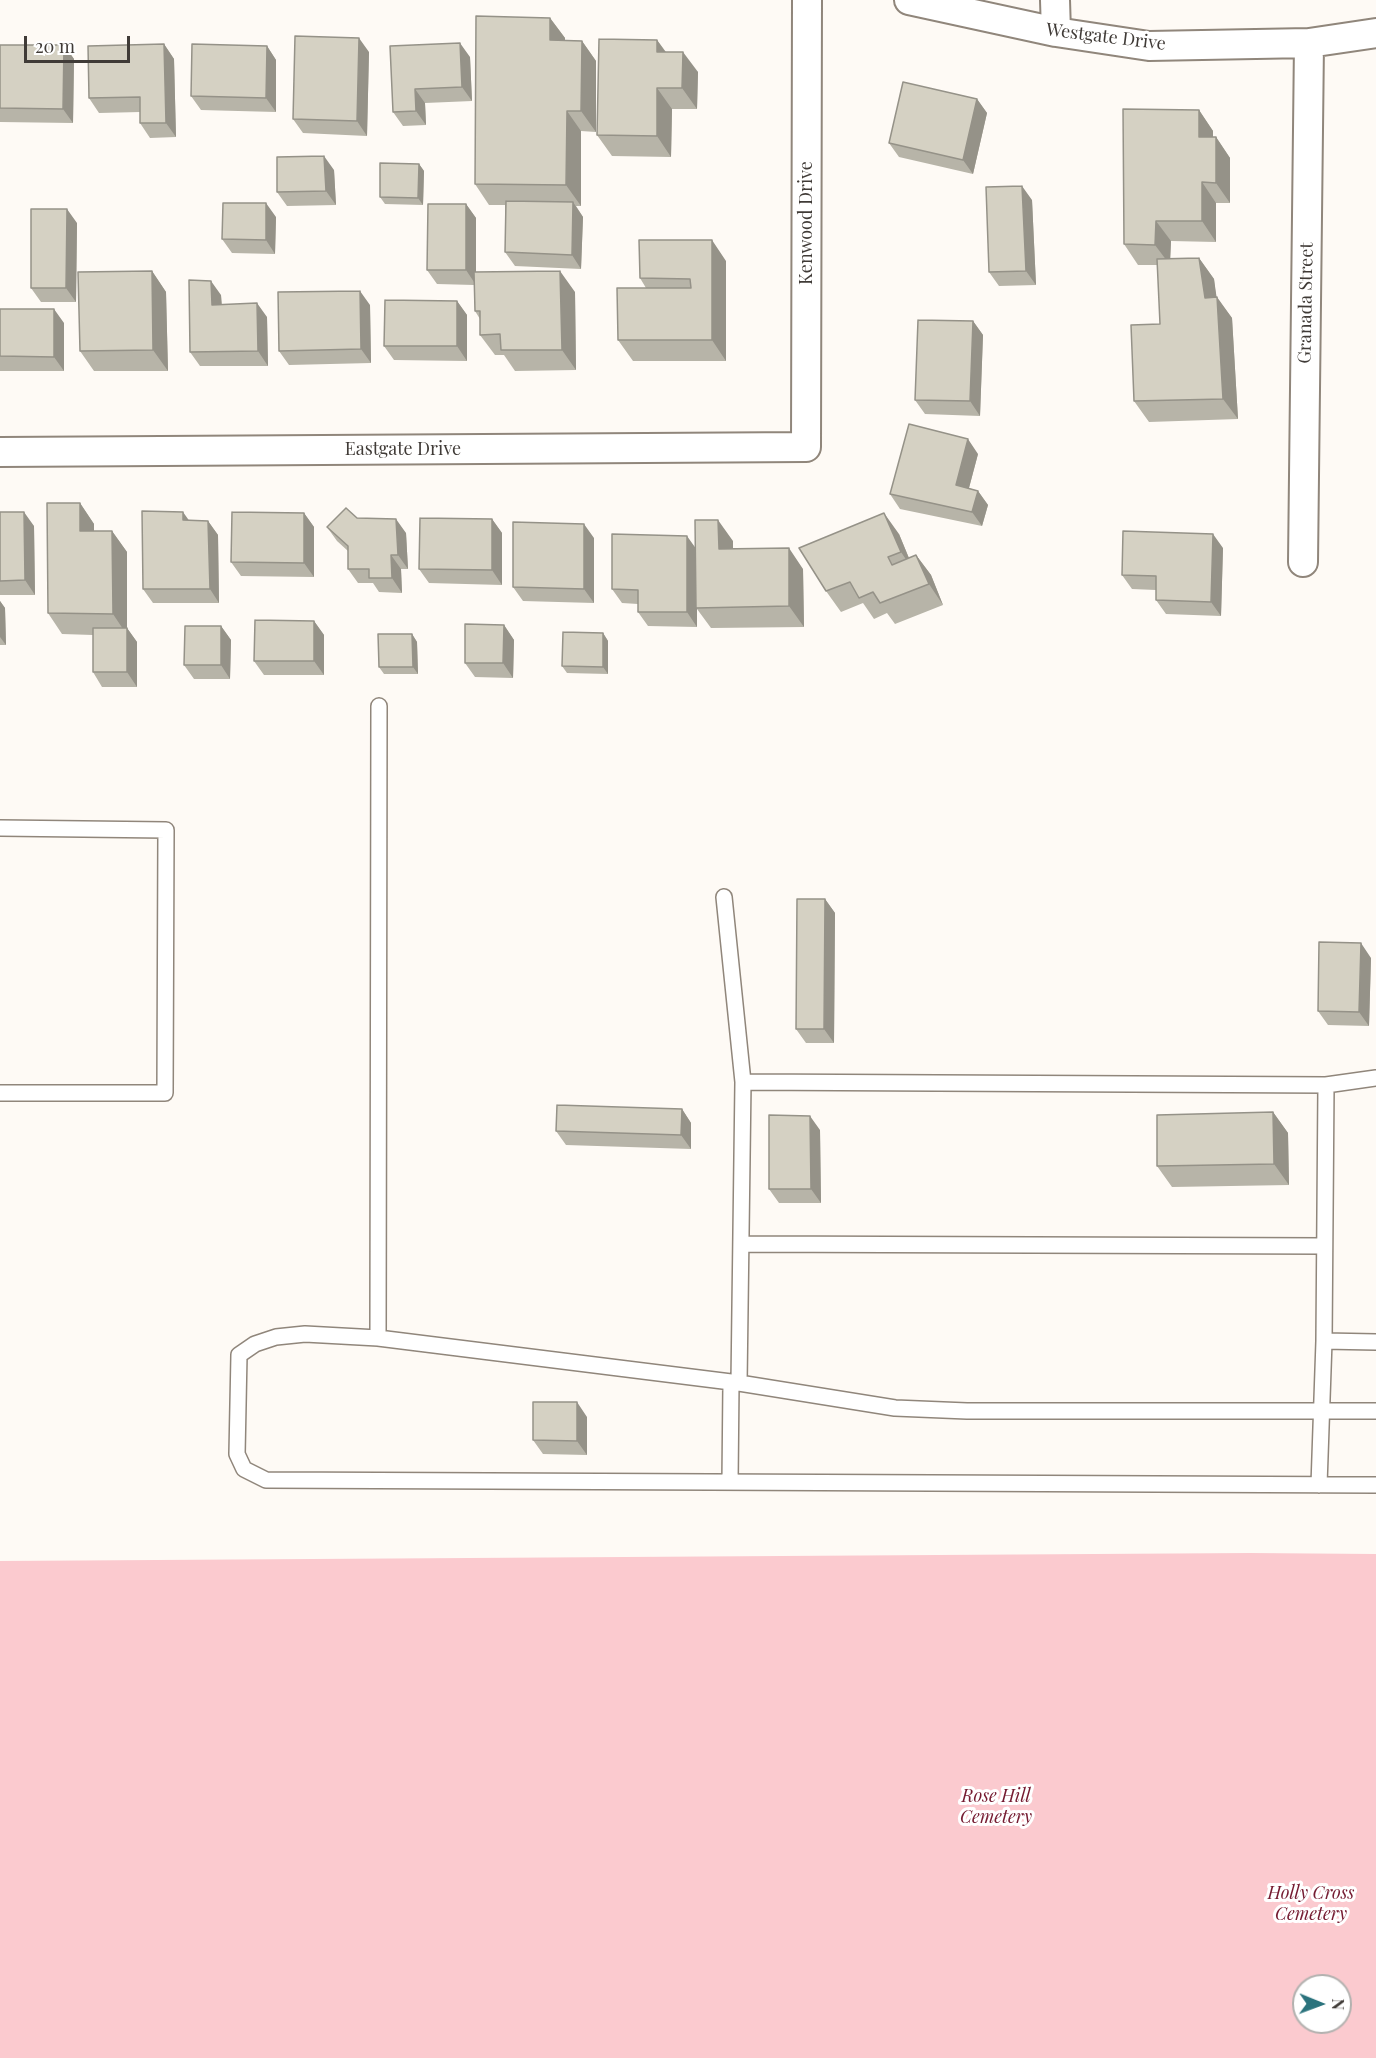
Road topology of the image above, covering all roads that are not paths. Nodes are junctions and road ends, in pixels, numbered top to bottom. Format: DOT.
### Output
graph roads {
  1 [pos="807,0"];
  2 [pos="909,0"];
  3 [pos="1055,0"];
  4 [pos="1056,32"];
  5 [pos="1376,33"];
  6 [pos="1309,44"];
  7 [pos="806,447"];
  8 [pos="0,452"];
  9 [pos="1303,562"];
  10 [pos="379,706"];
  11 [pos="0,828"];
  12 [pos="724,897"];
  13 [pos="1376,1078"];
  14 [pos="743,1082"];
  15 [pos="1326,1085"];
  16 [pos="0,1093"];
  17 [pos="741,1244"];
  18 [pos="1324,1246"];
  19 [pos="378,1338"];
  20 [pos="1324,1341"];
  21 [pos="1376,1342"];
  22 [pos="735,1383"];
  23 [pos="1322,1411"];
  24 [pos="1376,1411"];
  25 [pos="730,1482"];
  26 [pos="1319,1485"];
  27 [pos="1376,1485"];
  1 -- 7 [label="street, Kenwood Drive"];
  2 -- 4 [label="street, Westgate Drive"];
  3 -- 4 [label="street"];
  4 -- 6 [label="street, Westgate Drive"];
  5 -- 6 [label="street, Westgate Drive"];
  6 -- 9 [label="street, Granada Street"];
  7 -- 8 [label="street, Eastgate Drive"];
  10 -- 19 [label="lane"];
  11 -- 16 [label="lane"];
  12 -- 14 [label="lane"];
  13 -- 15 [label="lane"];
  14 -- 15 [label="lane"];
  14 -- 17 [label="lane"];
  15 -- 18 [label="lane"];
  17 -- 18 [label="lane"];
  17 -- 22 [label="lane"];
  18 -- 20 [label="lane"];
  19 -- 22 [label="lane"];
  19 -- 25 [label="lane"];
  20 -- 21 [label="lane"];
  20 -- 23 [label="lane"];
  22 -- 23 [label="lane"];
  22 -- 25 [label="lane"];
  23 -- 24 [label="lane"];
  23 -- 26 [label="lane"];
  25 -- 26 [label="lane"];
  26 -- 27 [label="lane"];
}
